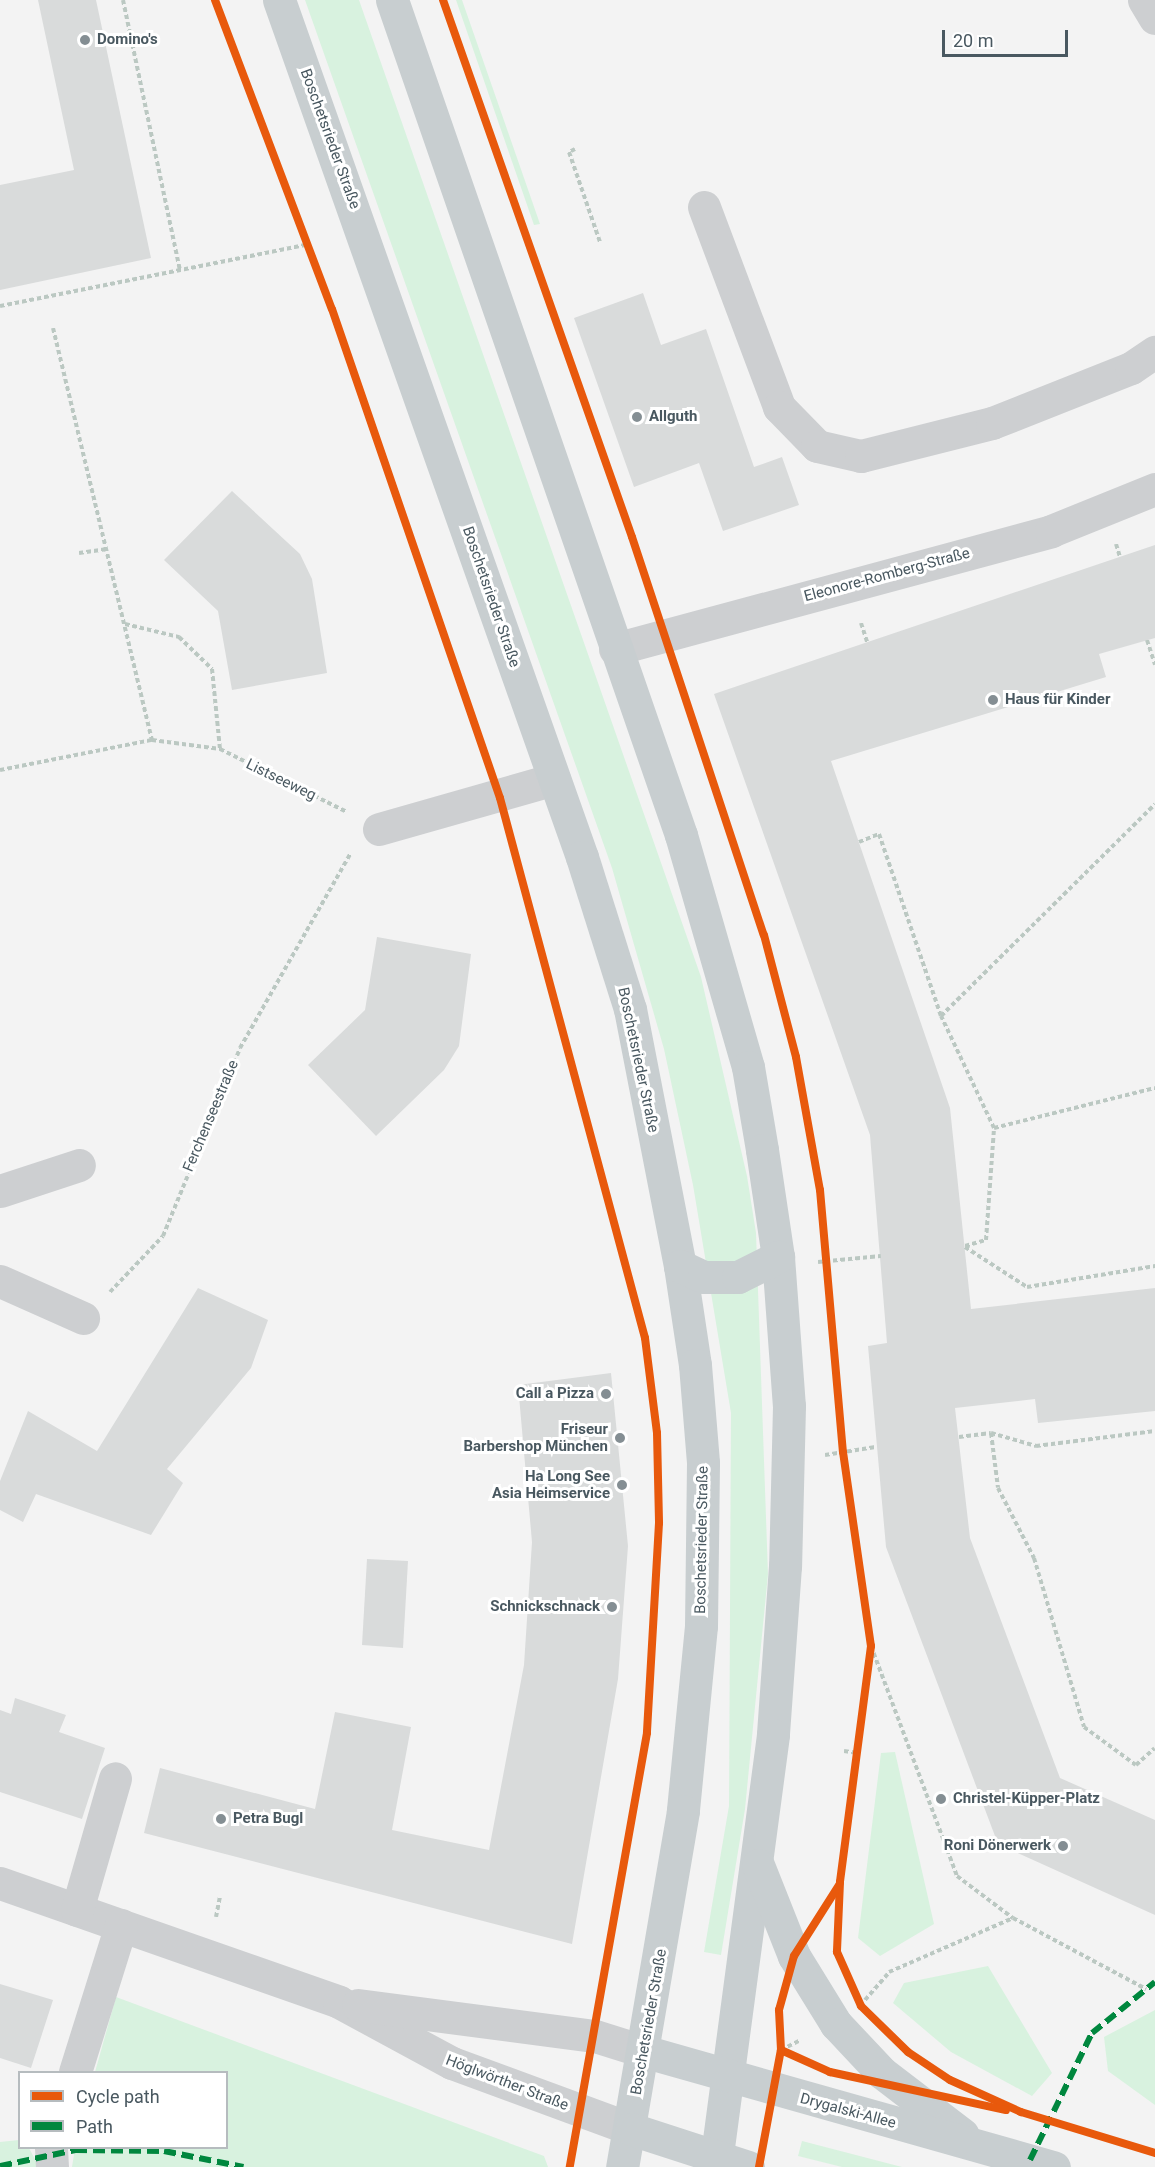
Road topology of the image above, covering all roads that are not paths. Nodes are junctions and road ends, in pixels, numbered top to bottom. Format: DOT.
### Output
graph roads {
  1 [pos="279,0"];
  2 [pos="392,0"];
  3 [pos="1144,0"];
  4 [pos="1155,18"];
  5 [pos="704,207"];
  6 [pos="1155,352"];
  7 [pos="1155,489"];
  8 [pos="615,649"];
  9 [pos="554,779"];
  10 [pos="379,829"];
  11 [pos="79,1166"];
  12 [pos="0,1191"];
  13 [pos="778,1257"];
  14 [pos="680,1266"];
  15 [pos="0,1281"];
  16 [pos="83,1318"];
  17 [pos="115,1778"];
  18 [pos="757,1860"];
  19 [pos="0,1883"];
  20 [pos="77,1910"];
  21 [pos="121,1925"];
  22 [pos="339,2002"];
  23 [pos="643,2051"];
  24 [pos="76,2071"];
  25 [pos="729,2077"];
  26 [pos="631,2129"];
  27 [pos="973,2142"];
  28 [pos="51,2149"];
  29 [pos="716,2162"];
  30 [pos="52,2167"];
  31 [pos="622,2167"];
  32 [pos="748,2167"];
  33 [pos="1054,2167"];
  1 -- 9 [label="main road, Boschetsrieder Straße"];
  2 -- 8 [label="main road"];
  3 -- 4 [label="street"];
  5 -- 6 [label="street"];
  7 -- 8 [label="street, Eleonore-Romberg-Straße"];
  8 -- 13 [label="main road"];
  9 -- 10 [label="street"];
  9 -- 14 [label="main road, Boschetsrieder Straße"];
  11 -- 12 [label="street"];
  13 -- 14 [label="main road"];
  13 -- 18 [label="main road"];
  14 -- 23 [label="main road, Boschetsrieder Straße"];
  15 -- 16 [label="street"];
  17 -- 20 [label="street"];
  18 -- 25 [label="main road"];
  18 -- 27 [label="main road"];
  19 -- 20 [label="street, Höglwörther Straße"];
  20 -- 21 [label="street, Höglwörther Straße"];
  21 -- 22 [label="street, Höglwörther Straße"];
  21 -- 24 [label="street"];
  22 -- 23 [label="street, Höglwörther Straße"];
  22 -- 26 [label="street, Höglwörther Straße"];
  23 -- 25 [label="main road, Drygalski-Allee"];
  23 -- 26 [label="main road, Boschetsrieder Straße"];
  25 -- 27 [label="main road, Drygalski-Allee"];
  25 -- 29 [label="main road"];
  26 -- 29 [label="main road, Höglwörther Straße"];
  26 -- 31 [label="main road, Boschetsrieder Straße"];
  27 -- 33 [label="main road, Drygalski-Allee"];
  28 -- 30 [label="street"];
  29 -- 32 [label="main road"];
}
